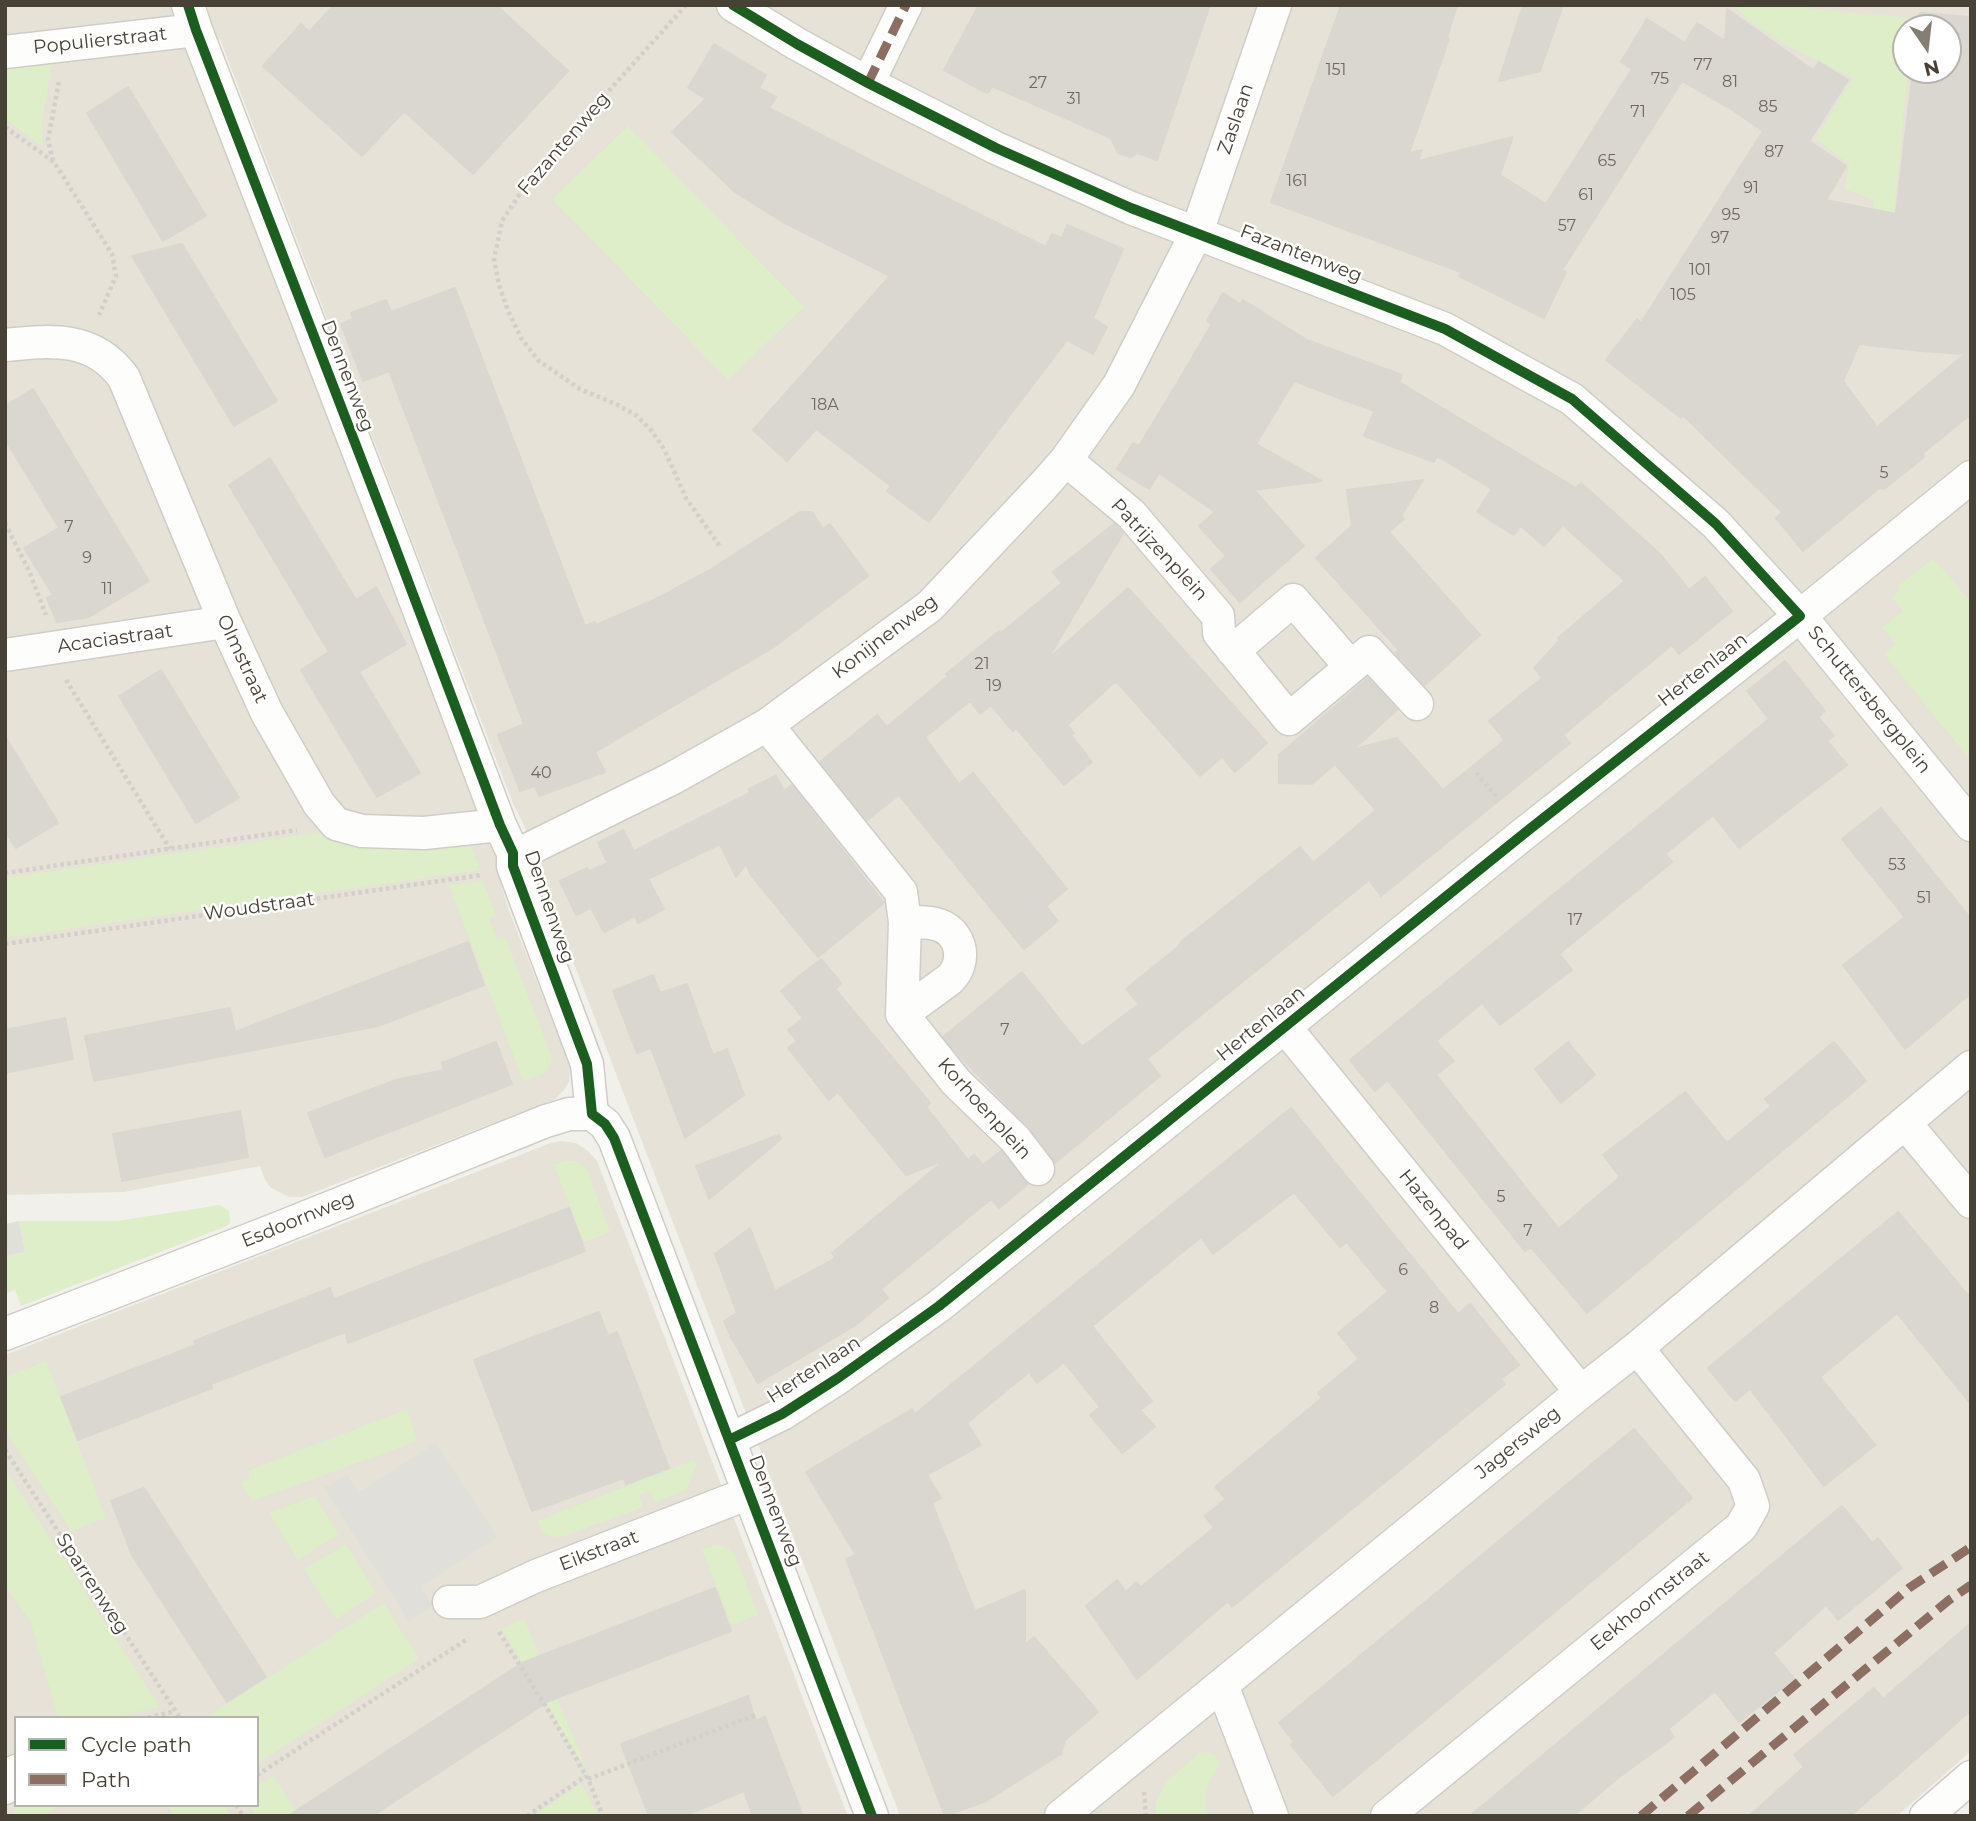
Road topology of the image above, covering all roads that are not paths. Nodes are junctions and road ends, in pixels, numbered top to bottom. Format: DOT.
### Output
graph roads {
  1 [pos="733,5"];
  2 [pos="906,5"];
  3 [pos="1275,5"];
  4 [pos="192,18"];
  5 [pos="5,52"];
  6 [pos="868,83"];
  7 [pos="1197,232"];
  8 [pos="5,345"];
  9 [pos="1066,460"];
  10 [pos="1971,477"];
  11 [pos="1800,616"];
  12 [pos="225,622"];
  13 [pos="1233,651"];
  14 [pos="5,655"];
  15 [pos="1351,667"];
  16 [pos="1418,704"];
  17 [pos="767,725"];
  18 [pos="1971,825"];
  19 [pos="508,848"];
  20 [pos="905,922"];
  21 [pos="902,1014"];
  22 [pos="1284,1027"];
  23 [pos="1971,1068"];
  24 [pos="592,1114"];
  25 [pos="1905,1123"];
  26 [pos="1038,1169"];
  27 [pos="1971,1202"];
  28 [pos="5,1334"];
  29 [pos="1637,1348"];
  30 [pos="1581,1392"];
  31 [pos="729,1440"];
  32 [pos="749,1493"];
  33 [pos="449,1602"];
  34 [pos="1222,1685"];
  35 [pos="1971,1777"];
  36 [pos="872,1816"];
  37 [pos="1062,1816"];
  38 [pos="1272,1816"];
  39 [pos="1387,1816"];
  40 [pos="1926,1816"];
  1 -- 6 [label="street, Fazantenweg"];
  2 -- 6 [label="street"];
  3 -- 7 [label="street, Zaslaan"];
  4 -- 5 [label="street, Populierstraat"];
  4 -- 19 [label="street, Dennenweg"];
  6 -- 7 [label="street, Fazantenweg"];
  7 -- 9 [label="street, Konijnenweg"];
  7 -- 11 [label="street, Fazantenweg"];
  8 -- 12 [label="street, Olmstraat"];
  9 -- 13 [label="street, Patrijzenplein"];
  9 -- 17 [label="street, Konijnenweg"];
  10 -- 11 [label="street, Schuttersbergplein"];
  11 -- 18 [label="street, Schuttersbergplein"];
  11 -- 22 [label="street, Hertenlaan"];
  12 -- 14 [label="street, Acaciastraat"];
  12 -- 19 [label="street, Olmstraat"];
  13 -- 15 [label="street"];
  13 -- 15 [label="street, Patrijzenplein"];
  15 -- 16 [label="street, Patrijzenplein"];
  17 -- 19 [label="street, Konijnenweg"];
  17 -- 20 [label="street"];
  19 -- 24 [label="street, Dennenweg"];
  20 -- 21 [label="street"];
  20 -- 21 [label="street"];
  21 -- 26 [label="street, Korhoenplein"];
  22 -- 30 [label="street, Hazenpad"];
  22 -- 31 [label="street, Hertenlaan"];
  23 -- 25 [label="street, Jagersweg"];
  24 -- 28 [label="street, Esdoornweg"];
  24 -- 31 [label="street, Dennenweg"];
  25 -- 27 [label="street"];
  25 -- 29 [label="street, Jagersweg"];
  29 -- 30 [label="street, Jagersweg"];
  29 -- 39 [label="street, Eekhoornstraat"];
  30 -- 34 [label="street, Jagersweg"];
  31 -- 32 [label="street, Dennenweg"];
  32 -- 33 [label="street, Eikstraat"];
  32 -- 36 [label="street, Dennenweg"];
  34 -- 37 [label="street, Jagersweg"];
  34 -- 38 [label="street"];
  35 -- 40 [label="street"];
}
